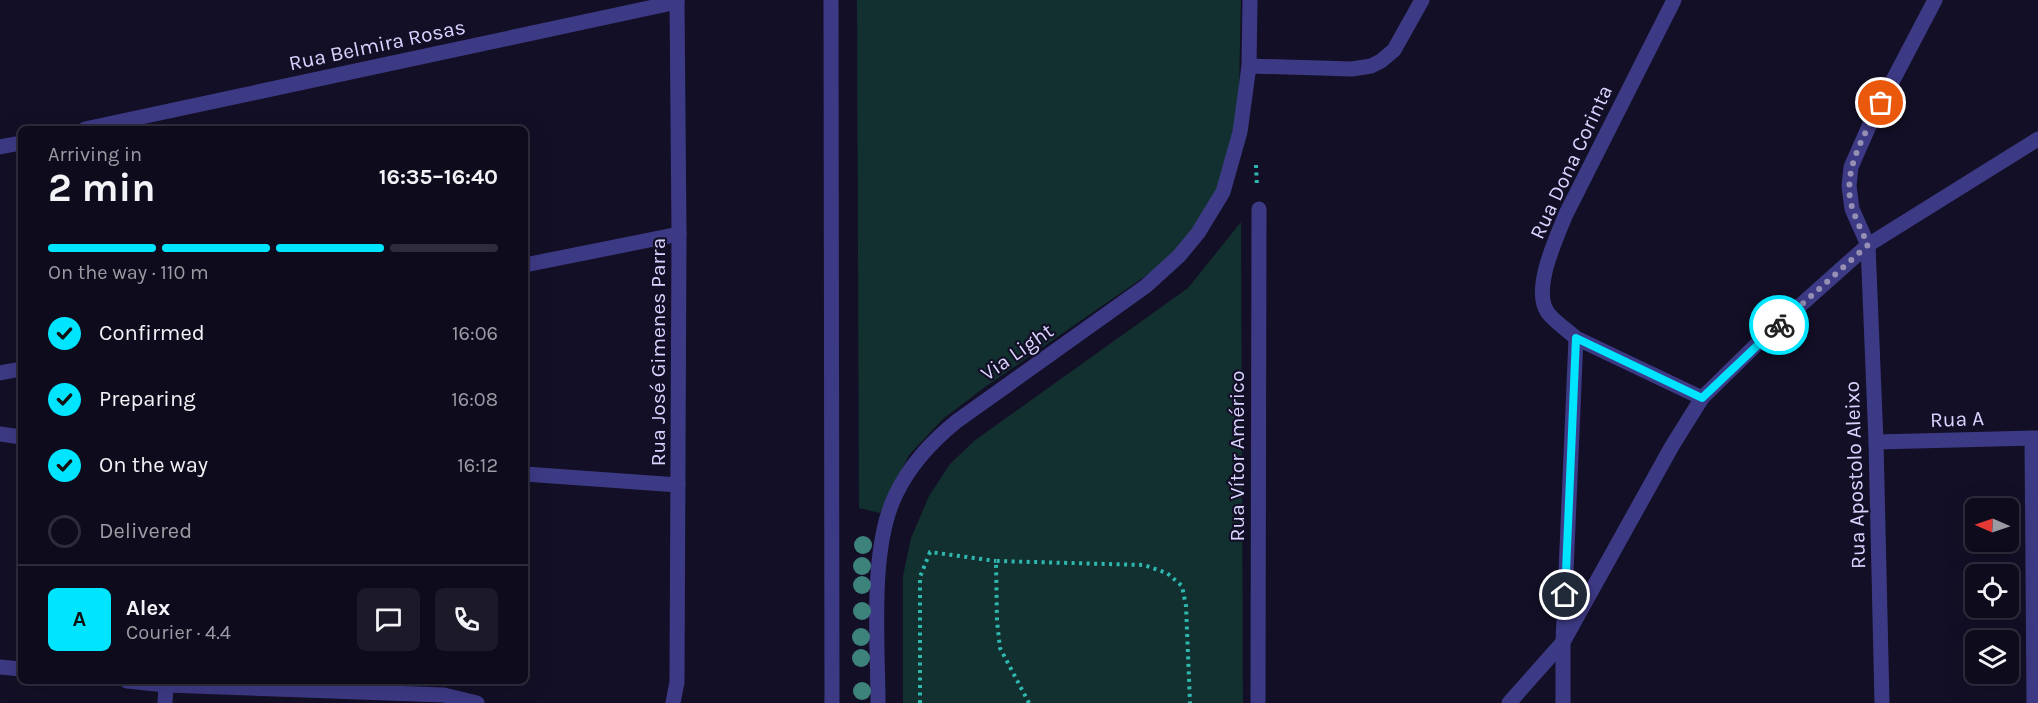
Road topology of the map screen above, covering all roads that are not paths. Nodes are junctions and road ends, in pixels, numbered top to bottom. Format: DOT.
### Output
graph roads {
  1 [pos="831,0"];
  2 [pos="1251,0"];
  3 [pos="1422,0"];
  4 [pos="1674,0"];
  5 [pos="1935,0"];
  6 [pos="677,1"];
  7 [pos="1249,66"];
  8 [pos="99,126"];
  9 [pos="2038,139"];
  10 [pos="18,144"];
  11 [pos="0,147"];
  12 [pos="1258,209"];
  13 [pos="680,234"];
  14 [pos="1868,245"];
  15 [pos="528,264"];
  16 [pos="1576,338"];
  17 [pos="18,370"];
  18 [pos="0,373"];
  19 [pos="1702,398"];
  20 [pos="0,435"];
  21 [pos="18,436"];
  22 [pos="2035,438"];
  23 [pos="1876,442"];
  24 [pos="528,474"];
  25 [pos="678,485"];
  26 [pos="1563,642"];
  27 [pos="0,667"];
  28 [pos="18,669"];
  29 [pos="150,684"];
  30 [pos="166,686"];
  31 [pos="346,697"];
  32 [pos="165,703"];
  33 [pos="477,703"];
  34 [pos="673,703"];
  35 [pos="832,703"];
  36 [pos="878,703"];
  37 [pos="1258,703"];
  38 [pos="1509,703"];
  39 [pos="1563,703"];
  40 [pos="1882,703"];
  41 [pos="2034,703"];
  1 -- 35 [label="street"];
  2 -- 7 [label="street"];
  3 -- 7 [label="street"];
  4 -- 16 [label="street, Rua Dona Corinta"];
  5 -- 14 [label="street"];
  6 -- 8 [label="street, Rua Belmira Rosas"];
  6 -- 13 [label="street, Rua José Gimenes Parra"];
  7 -- 36 [label="street, Via Light"];
  9 -- 14 [label="street"];
  10 -- 11 [label="street"];
  12 -- 37 [label="street, Rua Vítor Américo"];
  13 -- 15 [label="street"];
  13 -- 25 [label="street, Rua José Gimenes Parra"];
  14 -- 19 [label="street"];
  14 -- 23 [label="street, Rua Apostolo Aleixo"];
  16 -- 19 [label="street, Rua Dona Corinta"];
  16 -- 26 [label="street"];
  17 -- 18 [label="street"];
  19 -- 26 [label="street"];
  20 -- 21 [label="street"];
  22 -- 23 [label="street, Rua A"];
  22 -- 41 [label="street"];
  23 -- 40 [label="street, Rua Apostolo Aleixo"];
  24 -- 25 [label="street"];
  25 -- 34 [label="street, Rua José Gimenes Parra"];
  26 -- 38 [label="street"];
  26 -- 39 [label="street"];
  27 -- 28 [label="street"];
  29 -- 30 [label="street"];
  30 -- 31 [label="street"];
  30 -- 32 [label="street"];
  31 -- 33 [label="street"];
}
